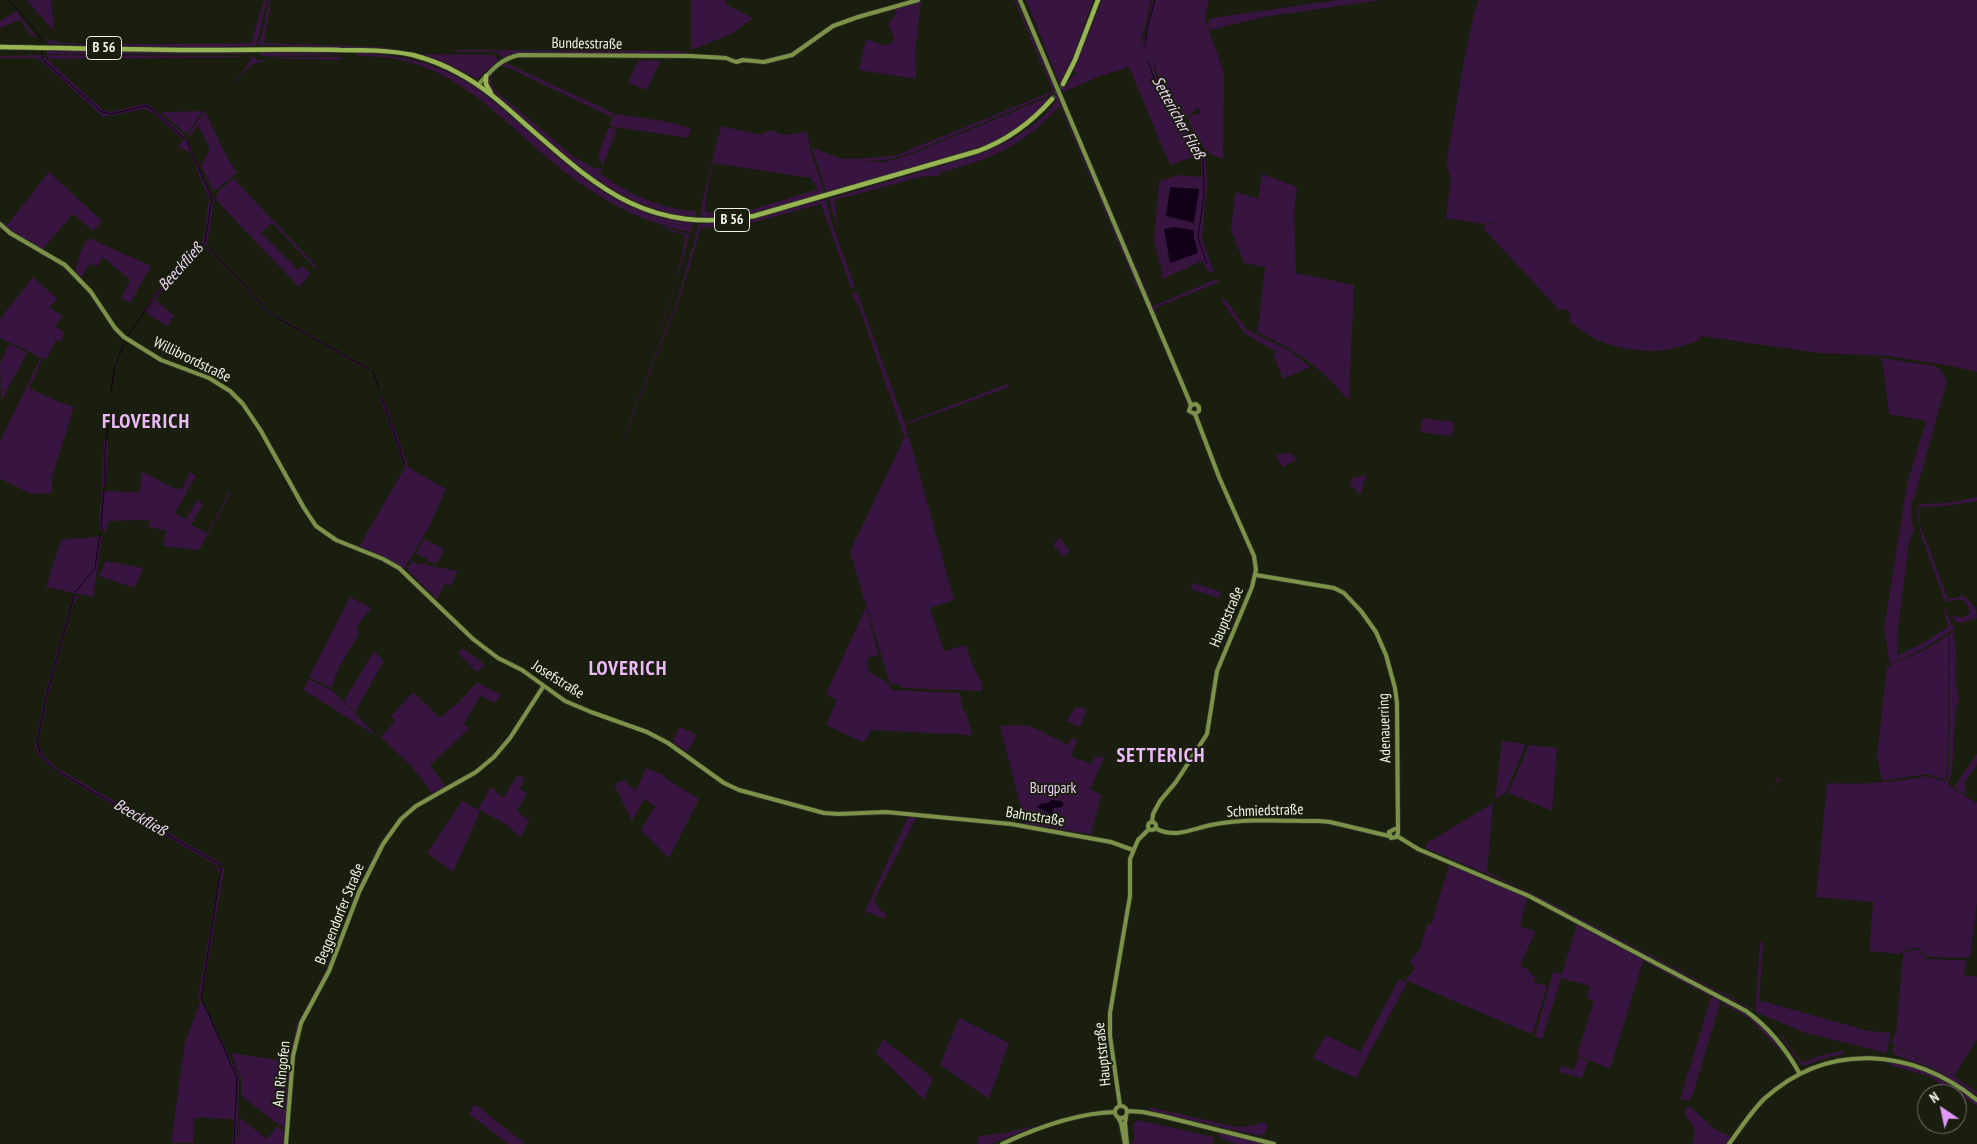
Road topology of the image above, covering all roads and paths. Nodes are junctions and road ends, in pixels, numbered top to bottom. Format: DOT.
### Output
graph roads {
  1 [pos="918,0"];
  2 [pos="1020,0"];
  3 [pos="1098,0"];
  4 [pos="0,47"];
  5 [pos="486,76"];
  6 [pos="478,84"];
  7 [pos="1063,84"];
  8 [pos="493,96"];
  9 [pos="1052,99"];
  10 [pos="0,224"];
  11 [pos="1191,404"];
  12 [pos="1195,414"];
  13 [pos="313,522"];
  14 [pos="1256,575"];
  15 [pos="543,687"];
  16 [pos="932,816"];
  17 [pos="1152,822"];
  18 [pos="1155,828"];
  19 [pos="1149,829"];
  20 [pos="1396,830"];
  21 [pos="1389,834"];
  22 [pos="1397,836"];
  23 [pos="1133,850"];
  24 [pos="308,1008"];
  25 [pos="1800,1074"];
  26 [pos="1977,1100"];
  27 [pos="1120,1106"];
  28 [pos="1128,1111"];
  29 [pos="1115,1112"];
  30 [pos="1126,1116"];
  31 [pos="1118,1117"];
  32 [pos="286,1144"];
  33 [pos="1002,1144"];
  34 [pos="1126,1144"];
  35 [pos="1274,1144"];
  36 [pos="1729,1144"];
  1 -- 5 [label="street, Bundesstraße"];
  2 -- 11 [label="street"];
  3 -- 7 [label="main road"];
  4 -- 6 [label="main road, B 56"];
  5 -- 6 [label="street"];
  5 -- 8 [label="main road"];
  6 -- 8 [label="main road, B 56"];
  8 -- 9 [label="main road, B 56"];
  10 -- 13 [label="street, Willibrordstraße"];
  11 -- 12 [label="street"];
  11 -- 12 [label="street"];
  12 -- 14 [label="street, Hauptstraße"];
  13 -- 15 [label="street, Josefstraße"];
  14 -- 17 [label="street, Hauptstraße"];
  14 -- 20 [label="street, Adenauerring"];
  15 -- 16 [label="street, Josefstraße"];
  15 -- 24 [label="street, Beggendorfer Straße"];
  16 -- 23 [label="street, Bahnstraße"];
  17 -- 18 [label="street"];
  17 -- 19 [label="street"];
  18 -- 19 [label="street"];
  18 -- 21 [label="street, Schmiedstraße"];
  19 -- 23 [label="street, Hauptstraße"];
  20 -- 21 [label="street"];
  20 -- 22 [label="street, Adenauerring"];
  21 -- 22 [label="street"];
  22 -- 25 [label="street"];
  23 -- 27 [label="street, Hauptstraße"];
  24 -- 32 [label="street, Am Ringofen"];
  25 -- 26 [label="street"];
  25 -- 36 [label="street"];
  27 -- 28 [label="street"];
  27 -- 29 [label="street"];
  28 -- 30 [label="street"];
  28 -- 35 [label="street"];
  29 -- 31 [label="street"];
  29 -- 33 [label="street"];
  30 -- 31 [label="street"];
  30 -- 34 [label="street"];
  31 -- 34 [label="street"];
}
